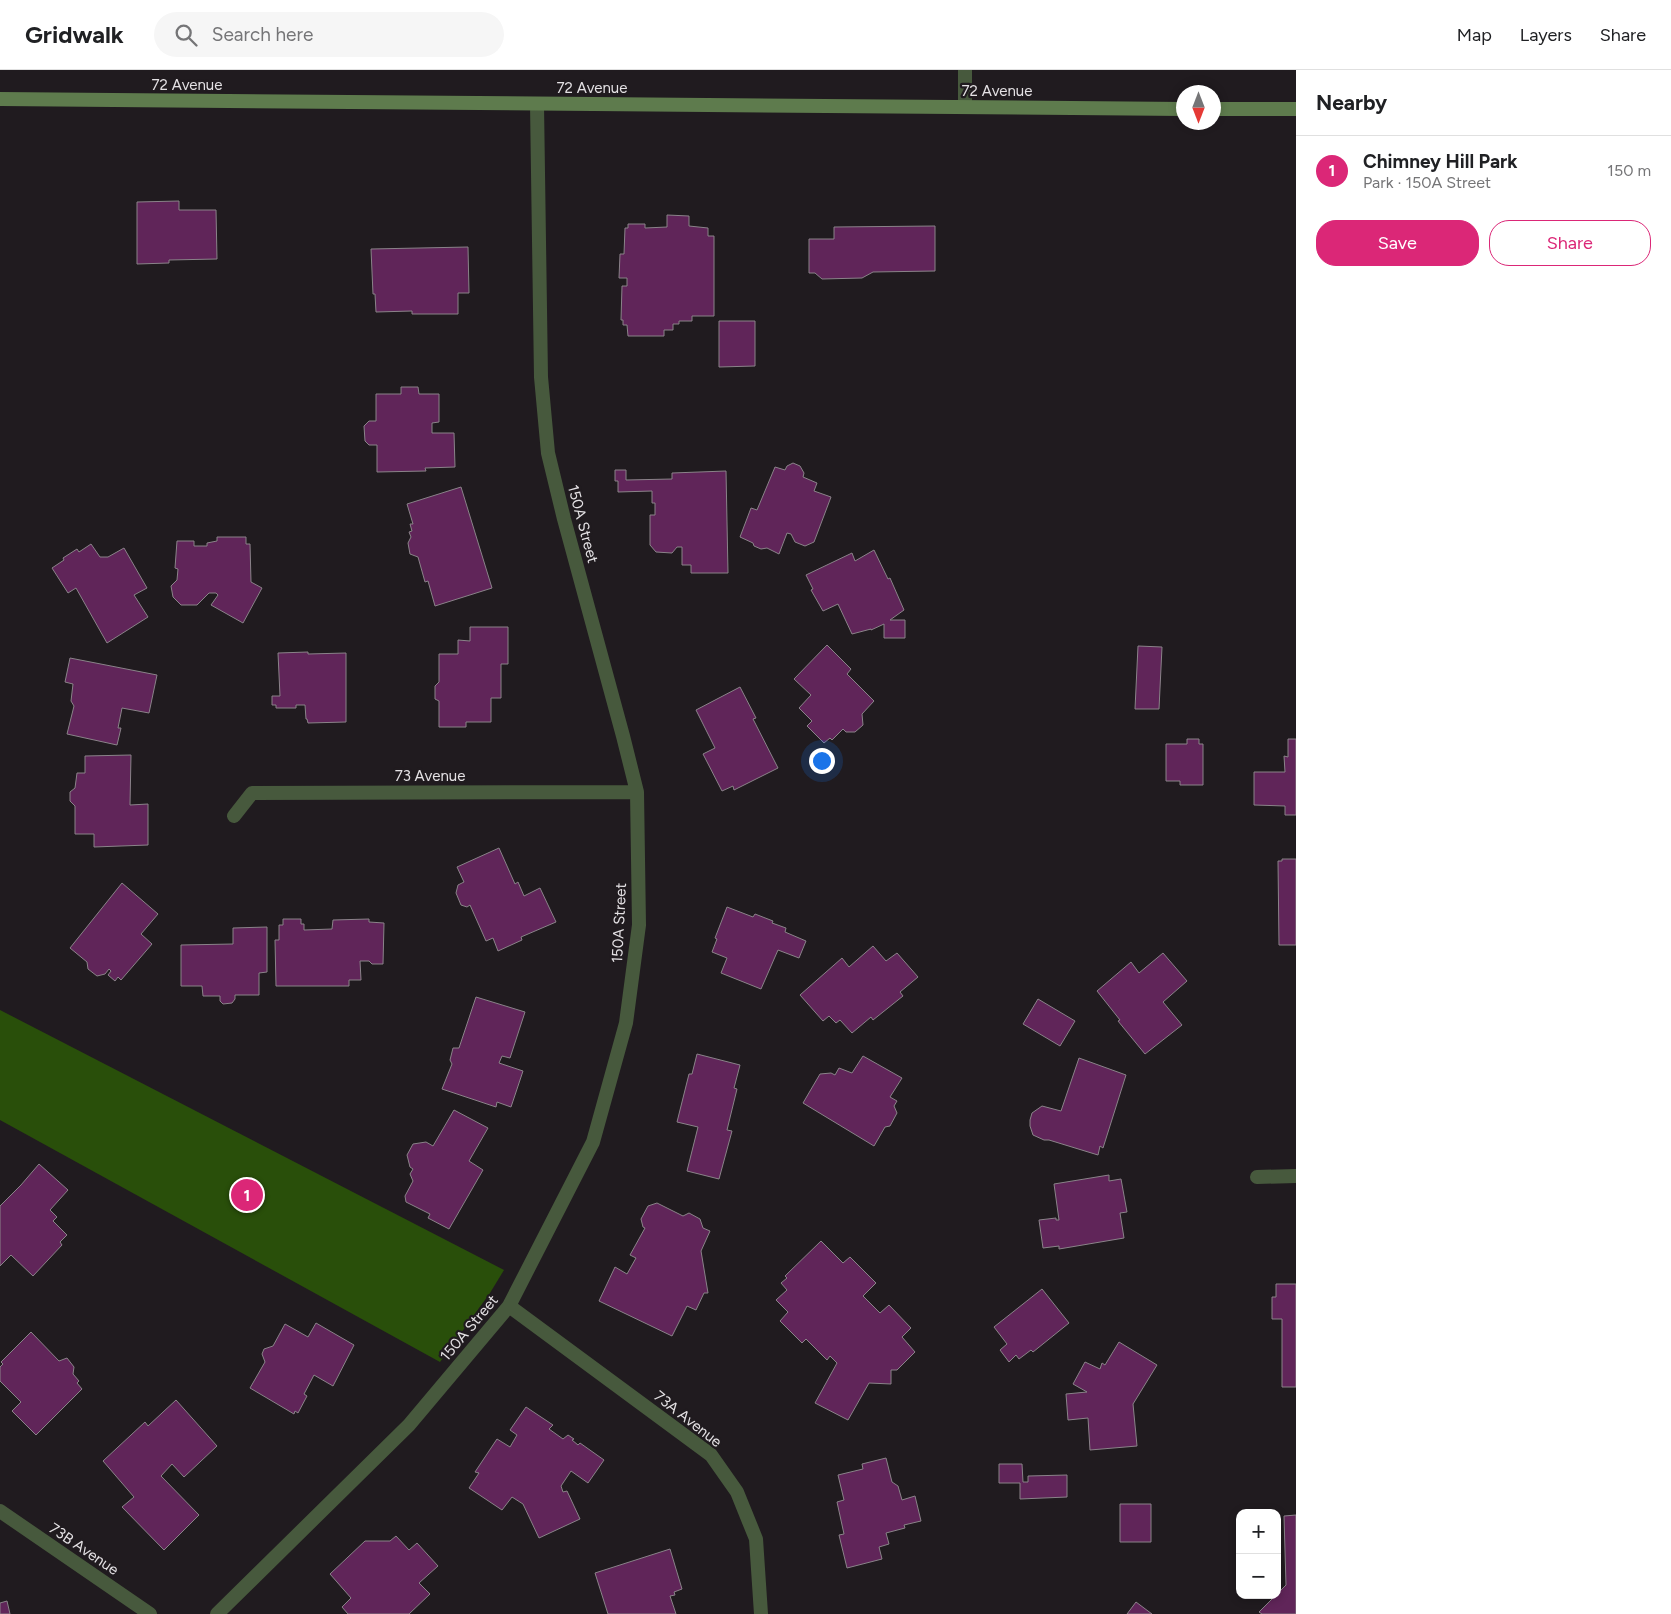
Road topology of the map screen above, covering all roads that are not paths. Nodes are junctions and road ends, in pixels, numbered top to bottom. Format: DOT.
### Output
graph roads {
  1 [pos="965,70"];
  2 [pos="0,99"];
  3 [pos="537,104"];
  4 [pos="965,107"];
  5 [pos="1176,108"];
  6 [pos="1221,109"];
  7 [pos="1296,109"];
  8 [pos="637,792"];
  9 [pos="234,816"];
  10 [pos="1296,1176"];
  11 [pos="1257,1178"];
  12 [pos="510,1306"];
  13 [pos="0,1511"];
  14 [pos="150,1614"];
  15 [pos="217,1614"];
  16 [pos="761,1614"];
  1 -- 4 [label="street"];
  2 -- 3 [label="main road, 72 Avenue"];
  3 -- 4 [label="main road, 72 Avenue"];
  3 -- 8 [label="street, 150A Street"];
  4 -- 5 [label="main road, 72 Avenue"];
  6 -- 7 [label="main road"];
  8 -- 9 [label="street, 73 Avenue"];
  8 -- 12 [label="street, 150A Street"];
  10 -- 11 [label="street"];
  12 -- 15 [label="street, 150A Street"];
  12 -- 16 [label="street, 73A Avenue"];
  13 -- 14 [label="street, 73B Avenue"];
}
